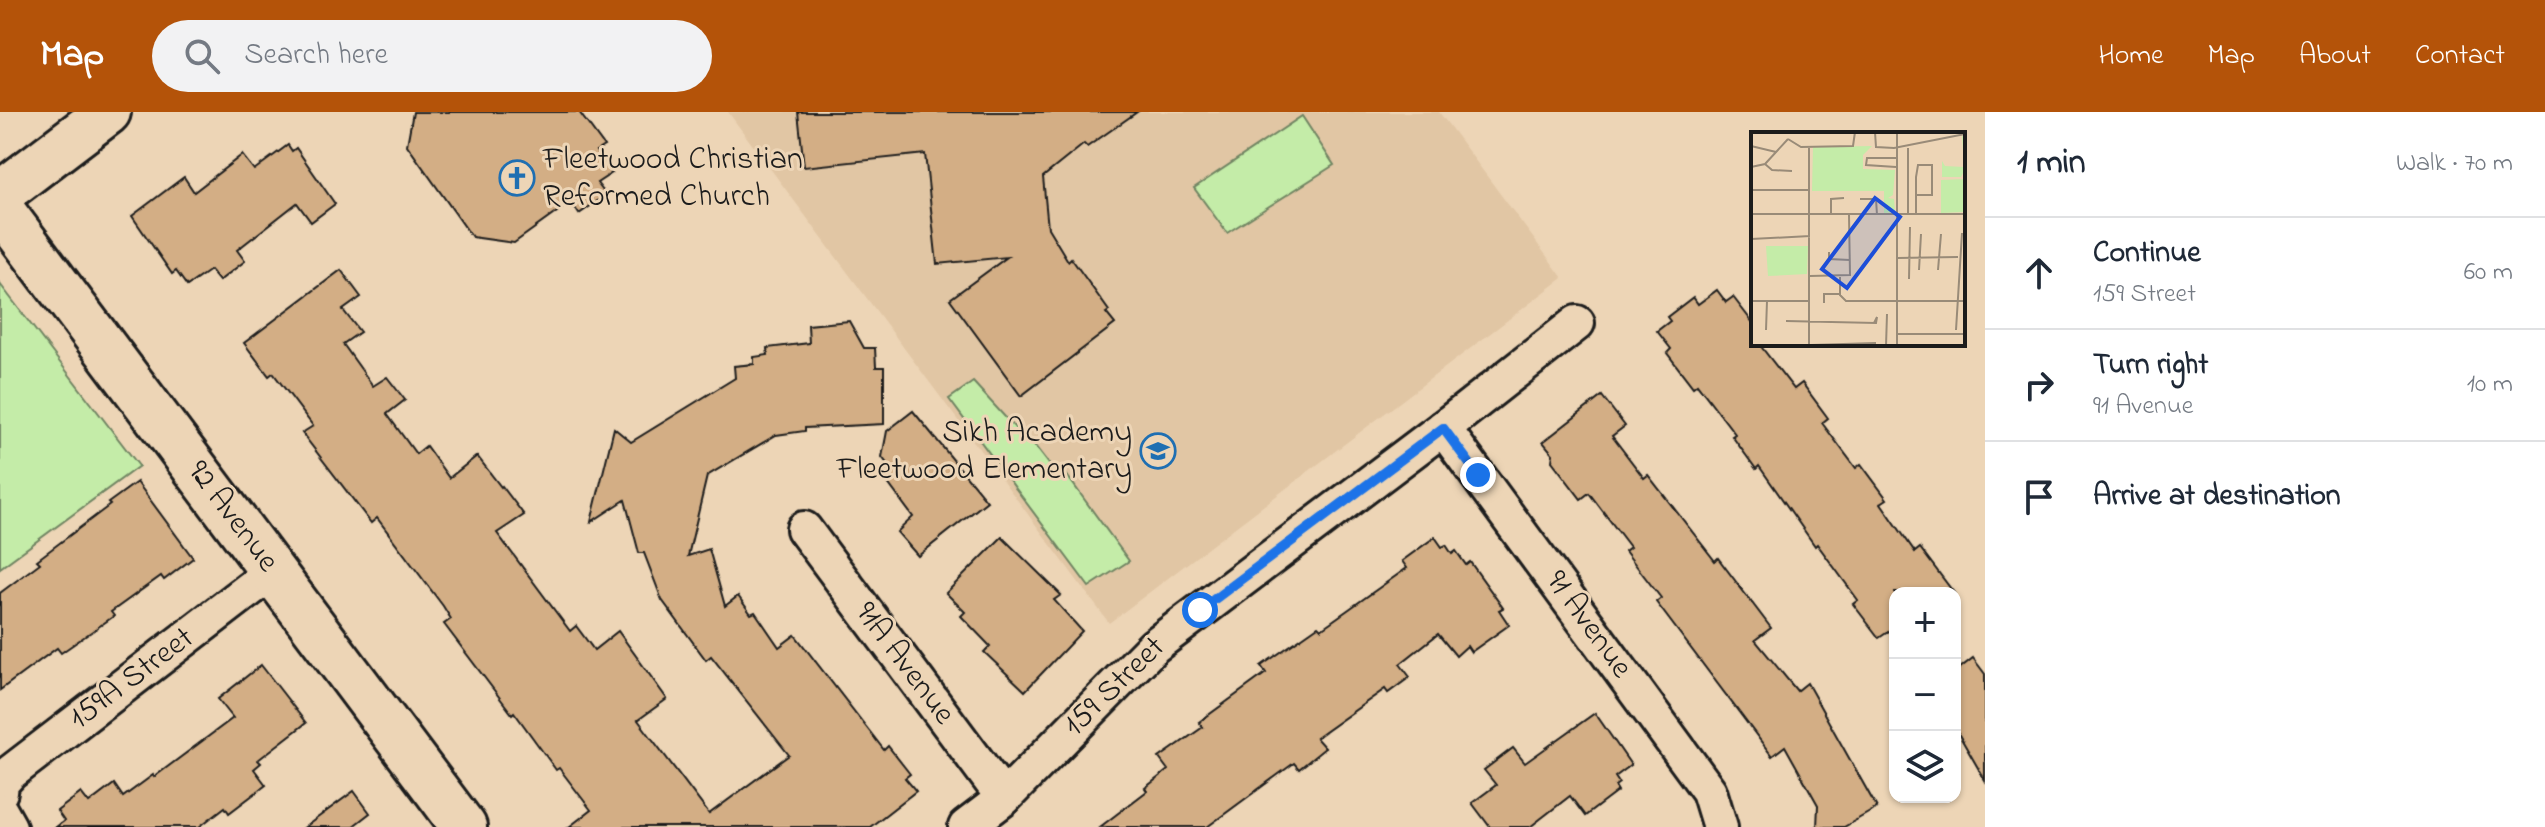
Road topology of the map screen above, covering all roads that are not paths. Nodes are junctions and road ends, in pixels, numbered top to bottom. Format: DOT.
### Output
graph roads {
  1 [pos="108,112"];
  2 [pos="0,194"];
  3 [pos="0,208"];
  4 [pos="1577,323"];
  5 [pos="1443,428"];
  6 [pos="804,529"];
  7 [pos="272,572"];
  8 [pos="1004,798"];
  9 [pos="3,812"];
  10 [pos="464,827"];
  11 [pos="966,827"];
  12 [pos="1720,827"];
  1 -- 2 [label="street"];
  3 -- 7 [label="street, 92 Avenue"];
  4 -- 5 [label="street, 159 Street"];
  5 -- 8 [label="street, 159 Street"];
  5 -- 12 [label="street, 91 Avenue"];
  6 -- 8 [label="street, 91A Avenue"];
  7 -- 9 [label="street, 159A Street"];
  7 -- 10 [label="street, 92 Avenue"];
  8 -- 11 [label="street, 159 Street"];
}
